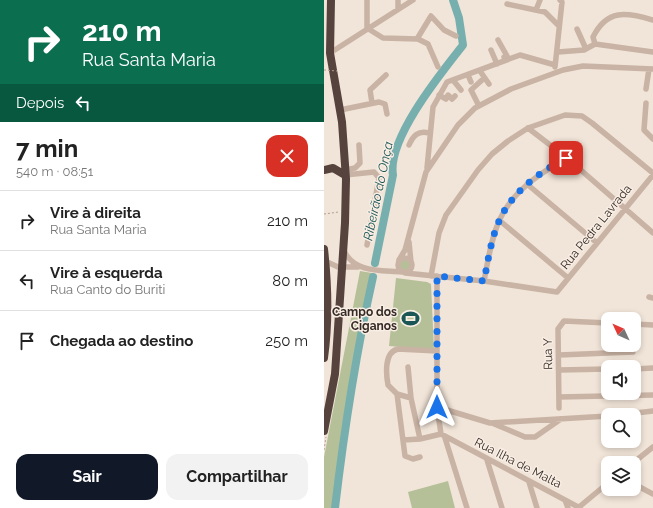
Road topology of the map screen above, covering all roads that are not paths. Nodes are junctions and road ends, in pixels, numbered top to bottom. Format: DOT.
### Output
graph roads {
  1 [pos="330,0"];
  2 [pos="367,0"];
  3 [pos="398,0"];
  4 [pos="413,0"];
  5 [pos="540,0"];
  6 [pos="560,0"];
  7 [pos="507,4"];
  8 [pos="398,9"];
  9 [pos="536,10"];
  10 [pos="653,20"];
  11 [pos="558,25"];
  12 [pos="367,28"];
  13 [pos="577,29"];
  14 [pos="456,36"];
  15 [pos="417,39"];
  16 [pos="498,40"];
  17 [pos="595,44"];
  18 [pos="340,48"];
  19 [pos="586,49"];
  20 [pos="491,50"];
  21 [pos="558,52"];
  22 [pos="653,52"];
  23 [pos="330,53"];
  24 [pos="505,60"];
  25 [pos="332,63"];
  26 [pos="497,64"];
  27 [pos="555,65"];
  28 [pos="438,67"];
  29 [pos="651,69"];
  30 [pos="480,71"];
  31 [pos="556,73"];
  32 [pos="386,75"];
  33 [pos="468,75"];
  34 [pos="453,80"];
  35 [pos="482,80"];
  36 [pos="471,82"];
  37 [pos="488,84"];
  38 [pos="646,89"];
  39 [pos="462,90"];
  40 [pos="439,95"];
  41 [pos="455,96"];
  42 [pos="372,103"];
  43 [pos="646,103"];
  44 [pos="479,106"];
  45 [pos="340,110"];
  46 [pos="386,114"];
  47 [pos="528,128"];
  48 [pos="429,133"];
  49 [pos="653,139"];
  50 [pos="359,145"];
  51 [pos="409,145"];
  52 [pos="566,158"];
  53 [pos="324,170"];
  54 [pos="345,172"];
  55 [pos="426,172"];
  56 [pos="653,174"];
  57 [pos="528,184"];
  58 [pos="625,209"];
  59 [pos="499,220"];
  60 [pos="653,233"];
  61 [pos="408,239"];
  62 [pos="597,243"];
  63 [pos="367,245"];
  64 [pos="324,249"];
  65 [pos="343,250"];
  66 [pos="325,261"];
  67 [pos="399,261"];
  68 [pos="412,263"];
  69 [pos="342,268"];
  70 [pos="360,268"];
  71 [pos="379,270"];
  72 [pos="403,273"];
  73 [pos="432,276"];
  74 [pos="568,278"];
  75 [pos="484,281"];
  76 [pos="326,301"];
  77 [pos="601,323"];
  78 [pos="641,324"];
  79 [pos="653,325"];
  80 [pos="437,351"];
  81 [pos="633,352"];
  82 [pos="559,355"];
  83 [pos="324,358"];
  84 [pos="408,367"];
  85 [pos="653,368"];
  86 [pos="601,369"];
  87 [pos="641,369"];
  88 [pos="559,370"];
  89 [pos="397,394"];
  90 [pos="601,395"];
  91 [pos="641,395"];
  92 [pos="653,395"];
  93 [pos="559,397"];
  94 [pos="411,398"];
  95 [pos="437,407"];
  96 [pos="559,408"];
  97 [pos="653,411"];
  98 [pos="641,412"];
  99 [pos="601,416"];
  100 [pos="561,419"];
  101 [pos="490,423"];
  102 [pos="324,431"];
  103 [pos="443,436"];
  104 [pos="420,439"];
  105 [pos="403,440"];
  106 [pos="653,447"];
  107 [pos="420,457"];
  108 [pos="641,457"];
  109 [pos="487,460"];
  110 [pos="529,482"];
  111 [pos="641,488"];
  112 [pos="601,489"];
  113 [pos="653,494"];
  114 [pos="565,500"];
  115 [pos="467,508"];
  116 [pos="502,508"];
  117 [pos="537,508"];
  118 [pos="568,508"];
  119 [pos="579,508"];
  1 -- 23 [label="highway"];
  2 -- 12 [label="street"];
  3 -- 8 [label="street"];
  4 -- 8 [label="street"];
  5 -- 9 [label="street"];
  6 -- 11 [label="street"];
  7 -- 9 [label="street"];
  8 -- 12 [label="street"];
  9 -- 11 [label="street"];
  10 -- 17 [label="street"];
  11 -- 21 [label="street"];
  12 -- 15 [label="street"];
  12 -- 18 [label="street"];
  13 -- 19 [label="street"];
  14 -- 15 [label="street"];
  15 -- 28 [label="street"];
  16 -- 24 [label="street"];
  17 -- 19 [label="street"];
  17 -- 22 [label="street"];
  18 -- 23 [label="street"];
  18 -- 25 [label="street"];
  19 -- 21 [label="street"];
  20 -- 26 [label="street"];
  21 -- 27 [label="street"];
  23 -- 25 [label="highway"];
  24 -- 26 [label="street"];
  24 -- 27 [label="street"];
  25 -- 45 [label="highway"];
  26 -- 30 [label="street"];
  27 -- 31 [label="street"];
  29 -- 31 [label="street"];
  29 -- 38 [label="street"];
  30 -- 33 [label="street"];
  30 -- 37 [label="street"];
  31 -- 44 [label="street"];
  32 -- 42 [label="street"];
  33 -- 34 [label="street"];
  33 -- 36 [label="street"];
  34 -- 39 [label="street"];
  34 -- 40 [label="street"];
  35 -- 44 [label="street"];
  40 -- 41 [label="street"];
  40 -- 48 [label="street"];
  42 -- 45 [label="street"];
  42 -- 46 [label="street"];
  43 -- 49 [label="street"];
  44 -- 55 [label="street"];
  45 -- 54 [label="highway"];
  47 -- 52 [label="street"];
  47 -- 56 [label="street"];
  47 -- 73 [label="street"];
  48 -- 51 [label="street"];
  48 -- 55 [label="street"];
  50 -- 54 [label="street"];
  52 -- 57 [label="street"];
  52 -- 58 [label="street"];
  53 -- 54 [label="highway"];
  54 -- 63 [label="street"];
  54 -- 65 [label="highway"];
  55 -- 61 [label="street"];
  56 -- 58 [label="street, Rua Pedra Lavrada"];
  57 -- 59 [label="street"];
  57 -- 62 [label="street"];
  58 -- 60 [label="street"];
  58 -- 62 [label="street, Rua Pedra Lavrada"];
  59 -- 74 [label="street"];
  59 -- 75 [label="street"];
  61 -- 67 [label="street"];
  61 -- 68 [label="street"];
  62 -- 74 [label="street, Rua Pedra Lavrada"];
  64 -- 66 [label="highway"];
  65 -- 69 [label="highway"];
  65 -- 70 [label="street"];
  66 -- 69 [label="street"];
  66 -- 76 [label="highway"];
  67 -- 68 [label="street"];
  67 -- 71 [label="street"];
  67 -- 72 [label="street"];
  68 -- 72 [label="street"];
  68 -- 73 [label="street"];
  69 -- 70 [label="street"];
  69 -- 102 [label="highway"];
  70 -- 71 [label="street"];
  71 -- 72 [label="street"];
  72 -- 73 [label="street"];
  73 -- 75 [label="street"];
  73 -- 80 [label="street"];
  74 -- 75 [label="street, Rua Pedra Lavrada"];
  76 -- 83 [label="highway"];
  77 -- 82 [label="street, Rua Y"];
  78 -- 79 [label="street"];
  80 -- 89 [label="street"];
  80 -- 95 [label="street"];
  81 -- 82 [label="street"];
  82 -- 88 [label="street, Rua Y"];
  84 -- 94 [label="street"];
  85 -- 87 [label="street"];
  86 -- 88 [label="street"];
  88 -- 93 [label="street, Rua Y"];
  89 -- 94 [label="street"];
  89 -- 105 [label="street"];
  90 -- 93 [label="street"];
  91 -- 92 [label="street"];
  93 -- 96 [label="street, Rua Y"];
  94 -- 104 [label="street"];
  95 -- 101 [label="street"];
  95 -- 103 [label="street"];
  97 -- 98 [label="street"];
  99 -- 100 [label="street"];
  100 -- 101 [label="street"];
  100 -- 101 [label="street"];
  103 -- 104 [label="street"];
  103 -- 109 [label="street, Rua Ilha de Malta"];
  103 -- 115 [label="street"];
  104 -- 105 [label="street"];
  105 -- 107 [label="street"];
  106 -- 108 [label="street"];
  109 -- 110 [label="street, Rua Ilha de Malta"];
  109 -- 116 [label="street"];
  110 -- 114 [label="street, Rua Ilha de Malta"];
  110 -- 117 [label="street"];
  111 -- 113 [label="street"];
  112 -- 119 [label="street"];
  114 -- 118 [label="street"];
  114 -- 119 [label="street, Rua Ilha de Malta"];
}
